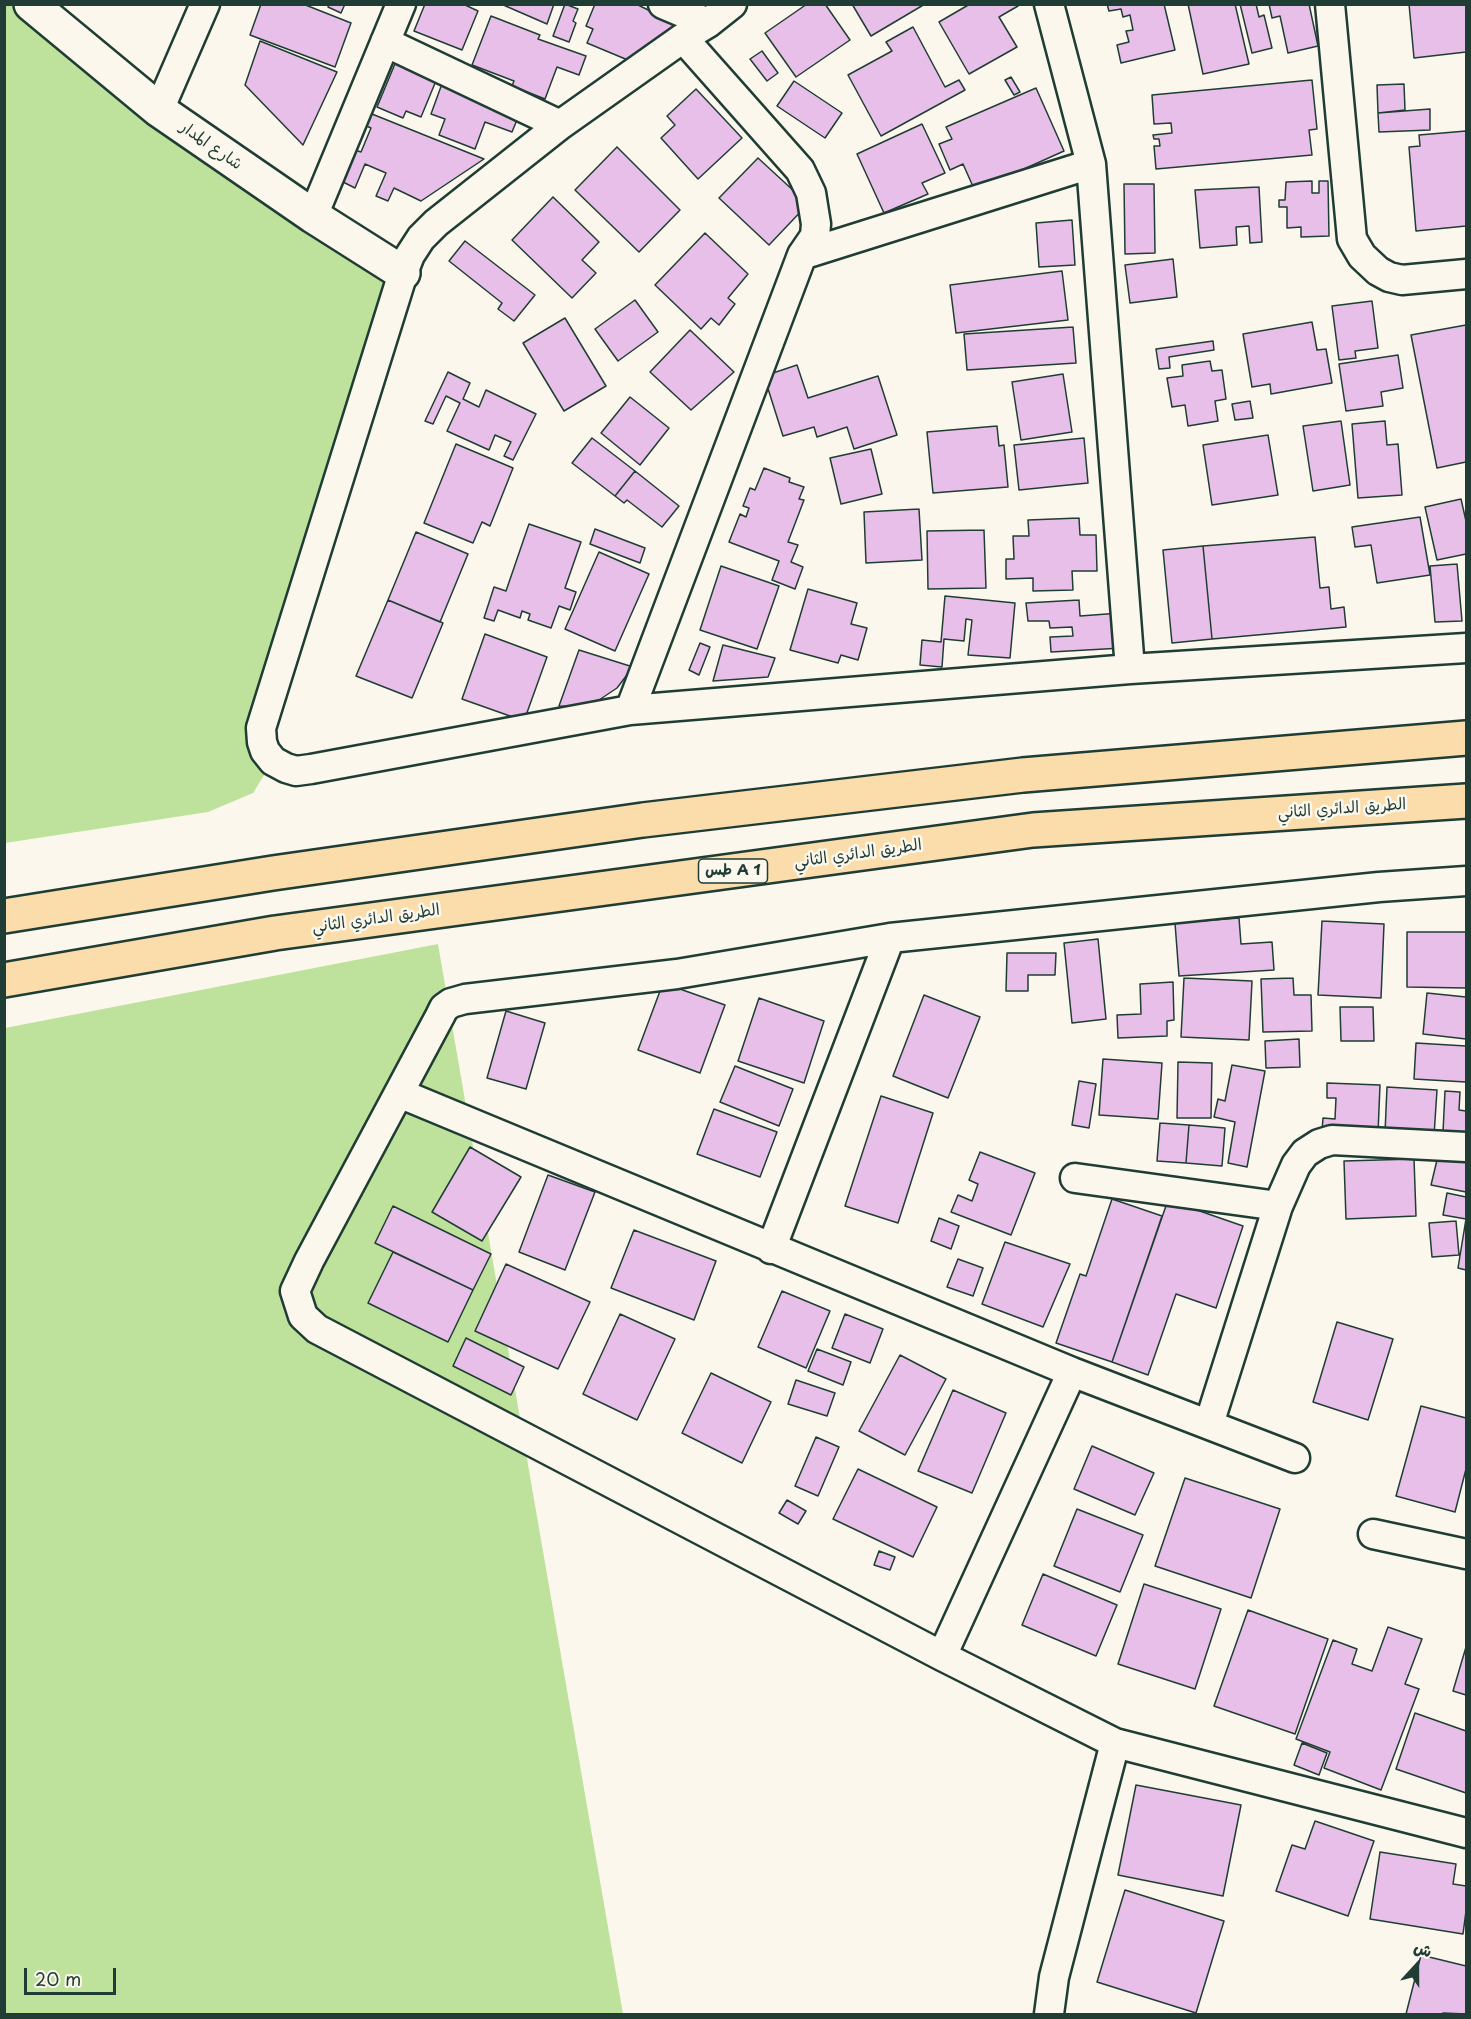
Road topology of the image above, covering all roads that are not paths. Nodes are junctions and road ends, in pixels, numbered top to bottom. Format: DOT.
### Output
graph roads {
  1 [pos="31,4"];
  2 [pos="205,4"];
  3 [pos="401,4"];
  4 [pos="663,4"];
  5 [pos="732,4"];
  6 [pos="1049,4"];
  7 [pos="1329,4"];
  8 [pos="708,23"];
  9 [pos="683,38"];
  10 [pos="385,42"];
  11 [pos="159,110"];
  12 [pos="560,125"];
  13 [pos="1091,164"];
  14 [pos="313,216"];
  15 [pos="802,255"];
  16 [pos="403,273"];
  17 [pos="1467,274"];
  18 [pos="1467,648"];
  19 [pos="1130,669"];
  20 [pos="630,710"];
  21 [pos="1467,738"];
  22 [pos="1467,801"];
  23 [pos="1467,881"];
  24 [pos="4,916"];
  25 [pos="890,938"];
  26 [pos="4,980"];
  27 [pos="399,1094"];
  28 [pos="1467,1147"];
  29 [pos="1075,1178"];
  30 [pos="1278,1206"];
  31 [pos="771,1249"];
  32 [pos="1072,1372"];
  33 [pos="1209,1424"];
  34 [pos="1294,1458"];
  35 [pos="1373,1534"];
  36 [pos="1467,1554"];
  37 [pos="942,1656"];
  38 [pos="1115,1743"];
  39 [pos="1467,1833"];
  40 [pos="1049,2014"];
  1 -- 11 [label="street, شارع المدار"];
  2 -- 11 [label="street"];
  3 -- 10 [label="street"];
  4 -- 8 [label="street"];
  5 -- 8 [label="street"];
  6 -- 13 [label="street"];
  7 -- 17 [label="street"];
  8 -- 9 [label="street"];
  9 -- 12 [label="street"];
  9 -- 15 [label="street"];
  10 -- 12 [label="street"];
  10 -- 14 [label="street"];
  11 -- 14 [label="street, شارع المدار"];
  12 -- 16 [label="street"];
  13 -- 15 [label="street"];
  13 -- 19 [label="street"];
  14 -- 16 [label="street, شارع المدار"];
  15 -- 20 [label="street"];
  16 -- 20 [label="street"];
  18 -- 19 [label="street"];
  19 -- 20 [label="street"];
  21 -- 24 [label="highway"];
  22 -- 26 [label="highway, الطريق الدائري الثاني / طس A 1"];
  23 -- 25 [label="street"];
  25 -- 27 [label="street"];
  25 -- 31 [label="street"];
  27 -- 31 [label="street"];
  27 -- 37 [label="street"];
  28 -- 30 [label="street"];
  29 -- 30 [label="street"];
  30 -- 33 [label="street"];
  31 -- 32 [label="street"];
  32 -- 33 [label="street"];
  32 -- 37 [label="street"];
  33 -- 34 [label="street"];
  35 -- 36 [label="street"];
  37 -- 38 [label="street"];
  38 -- 39 [label="street"];
  38 -- 40 [label="street"];
}
